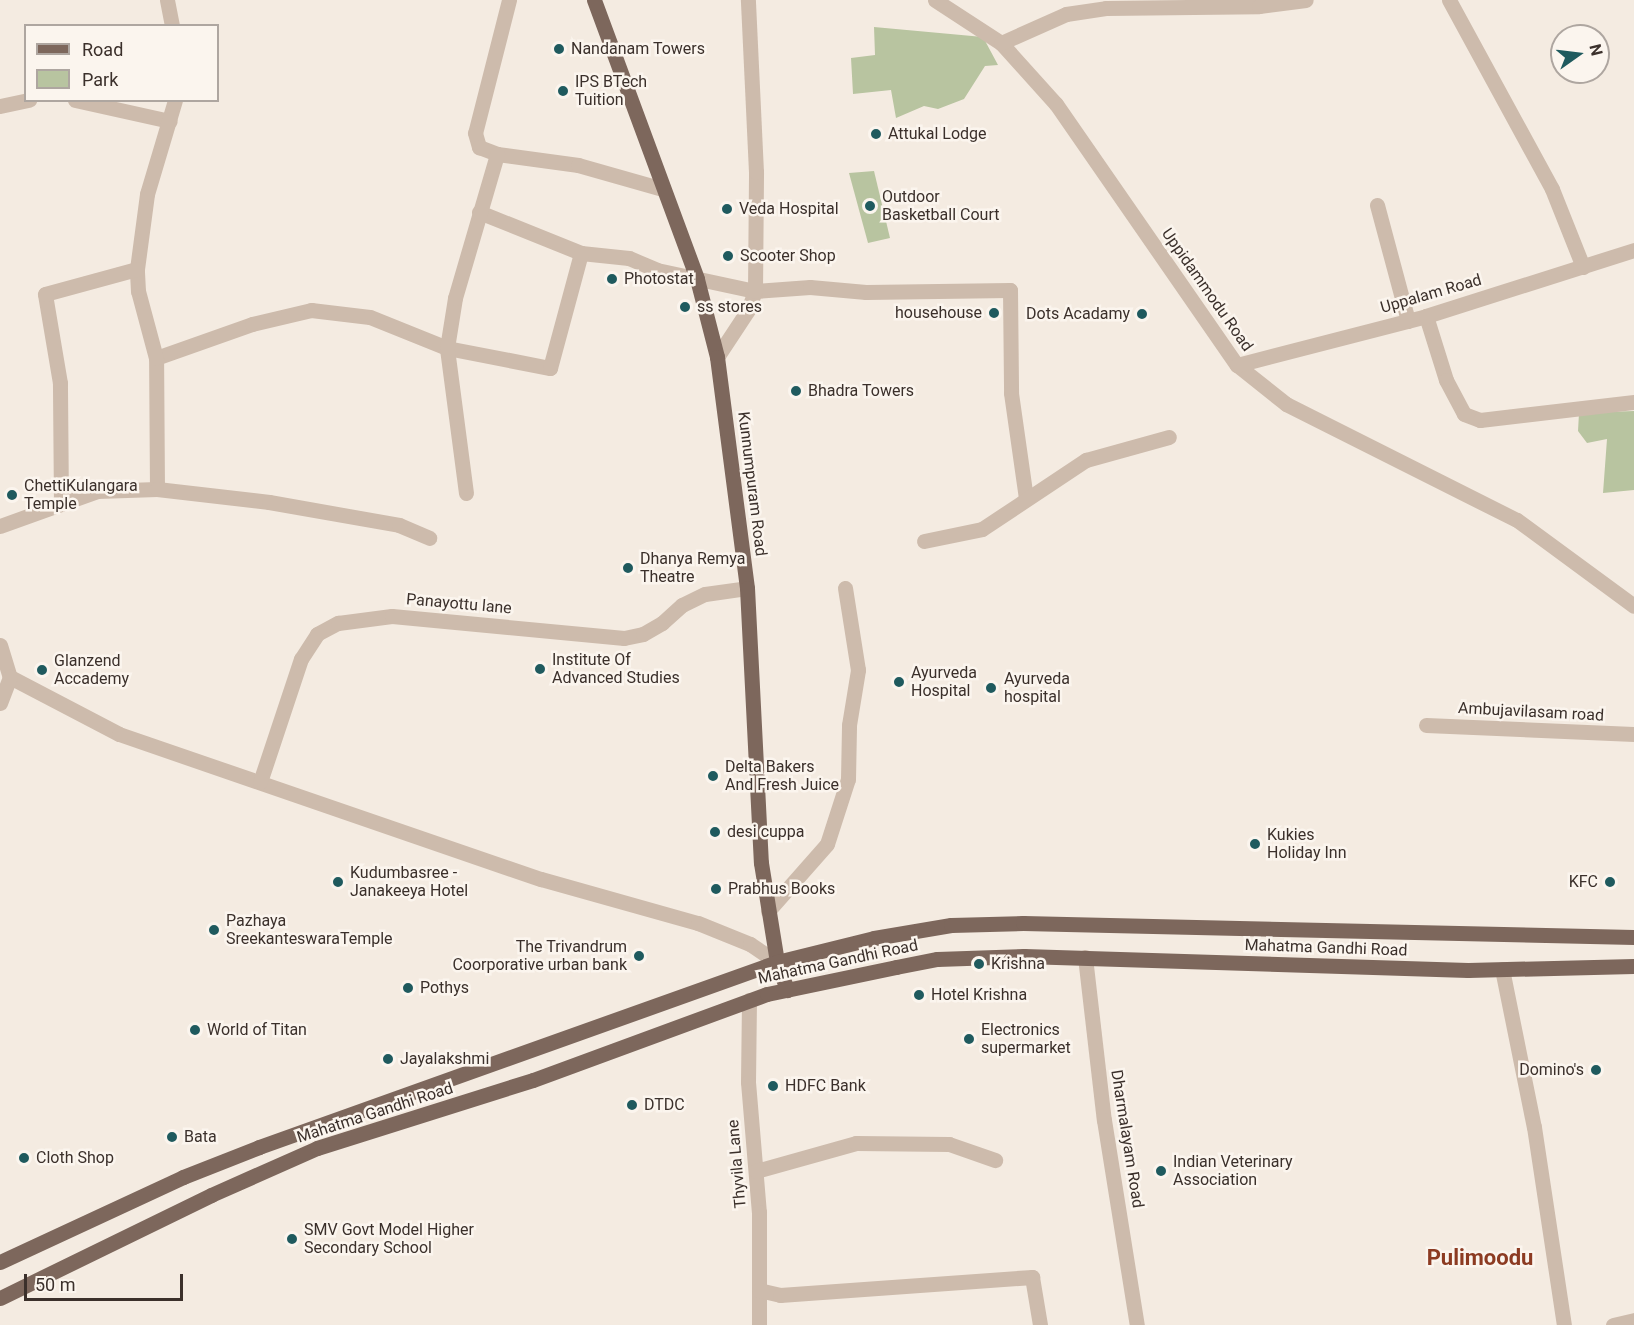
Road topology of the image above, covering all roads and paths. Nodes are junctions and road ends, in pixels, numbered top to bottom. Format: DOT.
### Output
graph roads {
  1 [pos="167,0"];
  2 [pos="509,0"];
  3 [pos="594,0"];
  4 [pos="748,0"];
  5 [pos="935,0"];
  6 [pos="1306,0"];
  7 [pos="1449,0"];
  8 [pos="171,24"];
  9 [pos="1001,43"];
  10 [pos="24,101"];
  11 [pos="84,102"];
  12 [pos="175,102"];
  13 [pos="0,106"];
  14 [pos="171,121"];
  15 [pos="497,153"];
  16 [pos="663,189"];
  17 [pos="1377,205"];
  18 [pos="479,212"];
  19 [pos="1634,250"];
  20 [pos="581,253"];
  21 [pos="1583,267"];
  22 [pos="137,270"];
  23 [pos="697,279"];
  24 [pos="755,291"];
  25 [pos="1426,316"];
  26 [pos="1408,321"];
  27 [pos="447,348"];
  28 [pos="717,357"];
  29 [pos="156,358"];
  30 [pos="1236,365"];
  31 [pos="1634,402"];
  32 [pos="1169,437"];
  33 [pos="157,489"];
  34 [pos="466,493"];
  35 [pos="1026,499"];
  36 [pos="62,504"];
  37 [pos="0,526"];
  38 [pos="429,538"];
  39 [pos="924,541"];
  40 [pos="747,588"];
  41 [pos="845,588"];
  42 [pos="1634,606"];
  43 [pos="0,645"];
  44 [pos="10,677"];
  45 [pos="0,703"];
  46 [pos="1426,725"];
  47 [pos="1634,735"];
  48 [pos="260,782"];
  49 [pos="768,911"];
  50 [pos="1634,936"];
  51 [pos="1085,957"];
  52 [pos="777,962"];
  53 [pos="1634,966"];
  54 [pos="1502,969"];
  55 [pos="787,990"];
  56 [pos="749,1000"];
  57 [pos="995,1160"];
  58 [pos="756,1171"];
  59 [pos="183,1178"];
  60 [pos="194,1203"];
  61 [pos="0,1262"];
  62 [pos="759,1290"];
  63 [pos="0,1298"];
  64 [pos="1634,1320"];
  65 [pos="759,1325"];
  66 [pos="1040,1325"];
  67 [pos="1137,1325"];
  68 [pos="1564,1325"];
  69 [pos="1613,1325"];
  1 -- 8 [label="street"];
  2 -- 15 [label="street"];
  3 -- 16 [label="main road, Kunnumpuram Road"];
  4 -- 24 [label="street"];
  5 -- 9 [label="street, Uppidammodu Road"];
  6 -- 9 [label="street"];
  7 -- 21 [label="street"];
  9 -- 30 [label="street, Uppidammodu Road"];
  10 -- 13 [label="street"];
  11 -- 14 [label="street"];
  12 -- 14 [label="street"];
  14 -- 22 [label="street"];
  15 -- 16 [label="street"];
  15 -- 18 [label="street"];
  16 -- 23 [label="main road, Kunnumpuram Road"];
  17 -- 26 [label="street"];
  18 -- 20 [label="street"];
  18 -- 27 [label="street"];
  19 -- 21 [label="street, Uppalam Road"];
  20 -- 23 [label="street"];
  20 -- 27 [label="street"];
  21 -- 25 [label="street, Uppalam Road"];
  22 -- 29 [label="street"];
  22 -- 36 [label="street"];
  23 -- 24 [label="street"];
  23 -- 28 [label="main road, Kunnumpuram Road"];
  24 -- 28 [label="street"];
  24 -- 35 [label="street"];
  25 -- 26 [label="street, Uppalam Road"];
  25 -- 31 [label="street"];
  26 -- 30 [label="street, Uppalam Road"];
  27 -- 29 [label="street"];
  27 -- 34 [label="street"];
  28 -- 40 [label="main road, Kunnumpuram Road"];
  29 -- 33 [label="street"];
  30 -- 42 [label="street, Uppidammodu Road"];
  32 -- 35 [label="street"];
  33 -- 36 [label="street"];
  33 -- 38 [label="street"];
  35 -- 39 [label="street"];
  36 -- 37 [label="street"];
  40 -- 48 [label="street, Panayottu lane"];
  40 -- 49 [label="main road, Kunnumpuram Road"];
  41 -- 49 [label="street"];
  43 -- 44 [label="street"];
  44 -- 45 [label="street"];
  44 -- 48 [label="street"];
  46 -- 47 [label="street, Ambujavilasam road"];
  48 -- 52 [label="street"];
  49 -- 52 [label="main road, Kunnumpuram Road"];
  50 -- 52 [label="main road, Mahatma Gandhi Road"];
  51 -- 54 [label="main road, Mahatma Gandhi Road"];
  51 -- 55 [label="main road, Mahatma Gandhi Road"];
  51 -- 67 [label="street, Dharmalayam Road"];
  52 -- 55 [label="main road, Kunnumpuram Road"];
  52 -- 59 [label="main road, Mahatma Gandhi Road"];
  53 -- 54 [label="main road, Mahatma Gandhi Road"];
  54 -- 68 [label="street"];
  55 -- 56 [label="main road, Mahatma Gandhi Road"];
  56 -- 58 [label="street, Thyvila Lane"];
  56 -- 60 [label="main road, Mahatma Gandhi Road"];
  57 -- 58 [label="street"];
  58 -- 62 [label="street, Thyvila Lane"];
  59 -- 60 [label="main road"];
  59 -- 61 [label="main road, Mahatma Gandhi Road"];
  60 -- 63 [label="main road, Mahatma Gandhi Road"];
  62 -- 65 [label="street, Thyvila Lane"];
  62 -- 66 [label="street"];
  64 -- 69 [label="street"];
}
